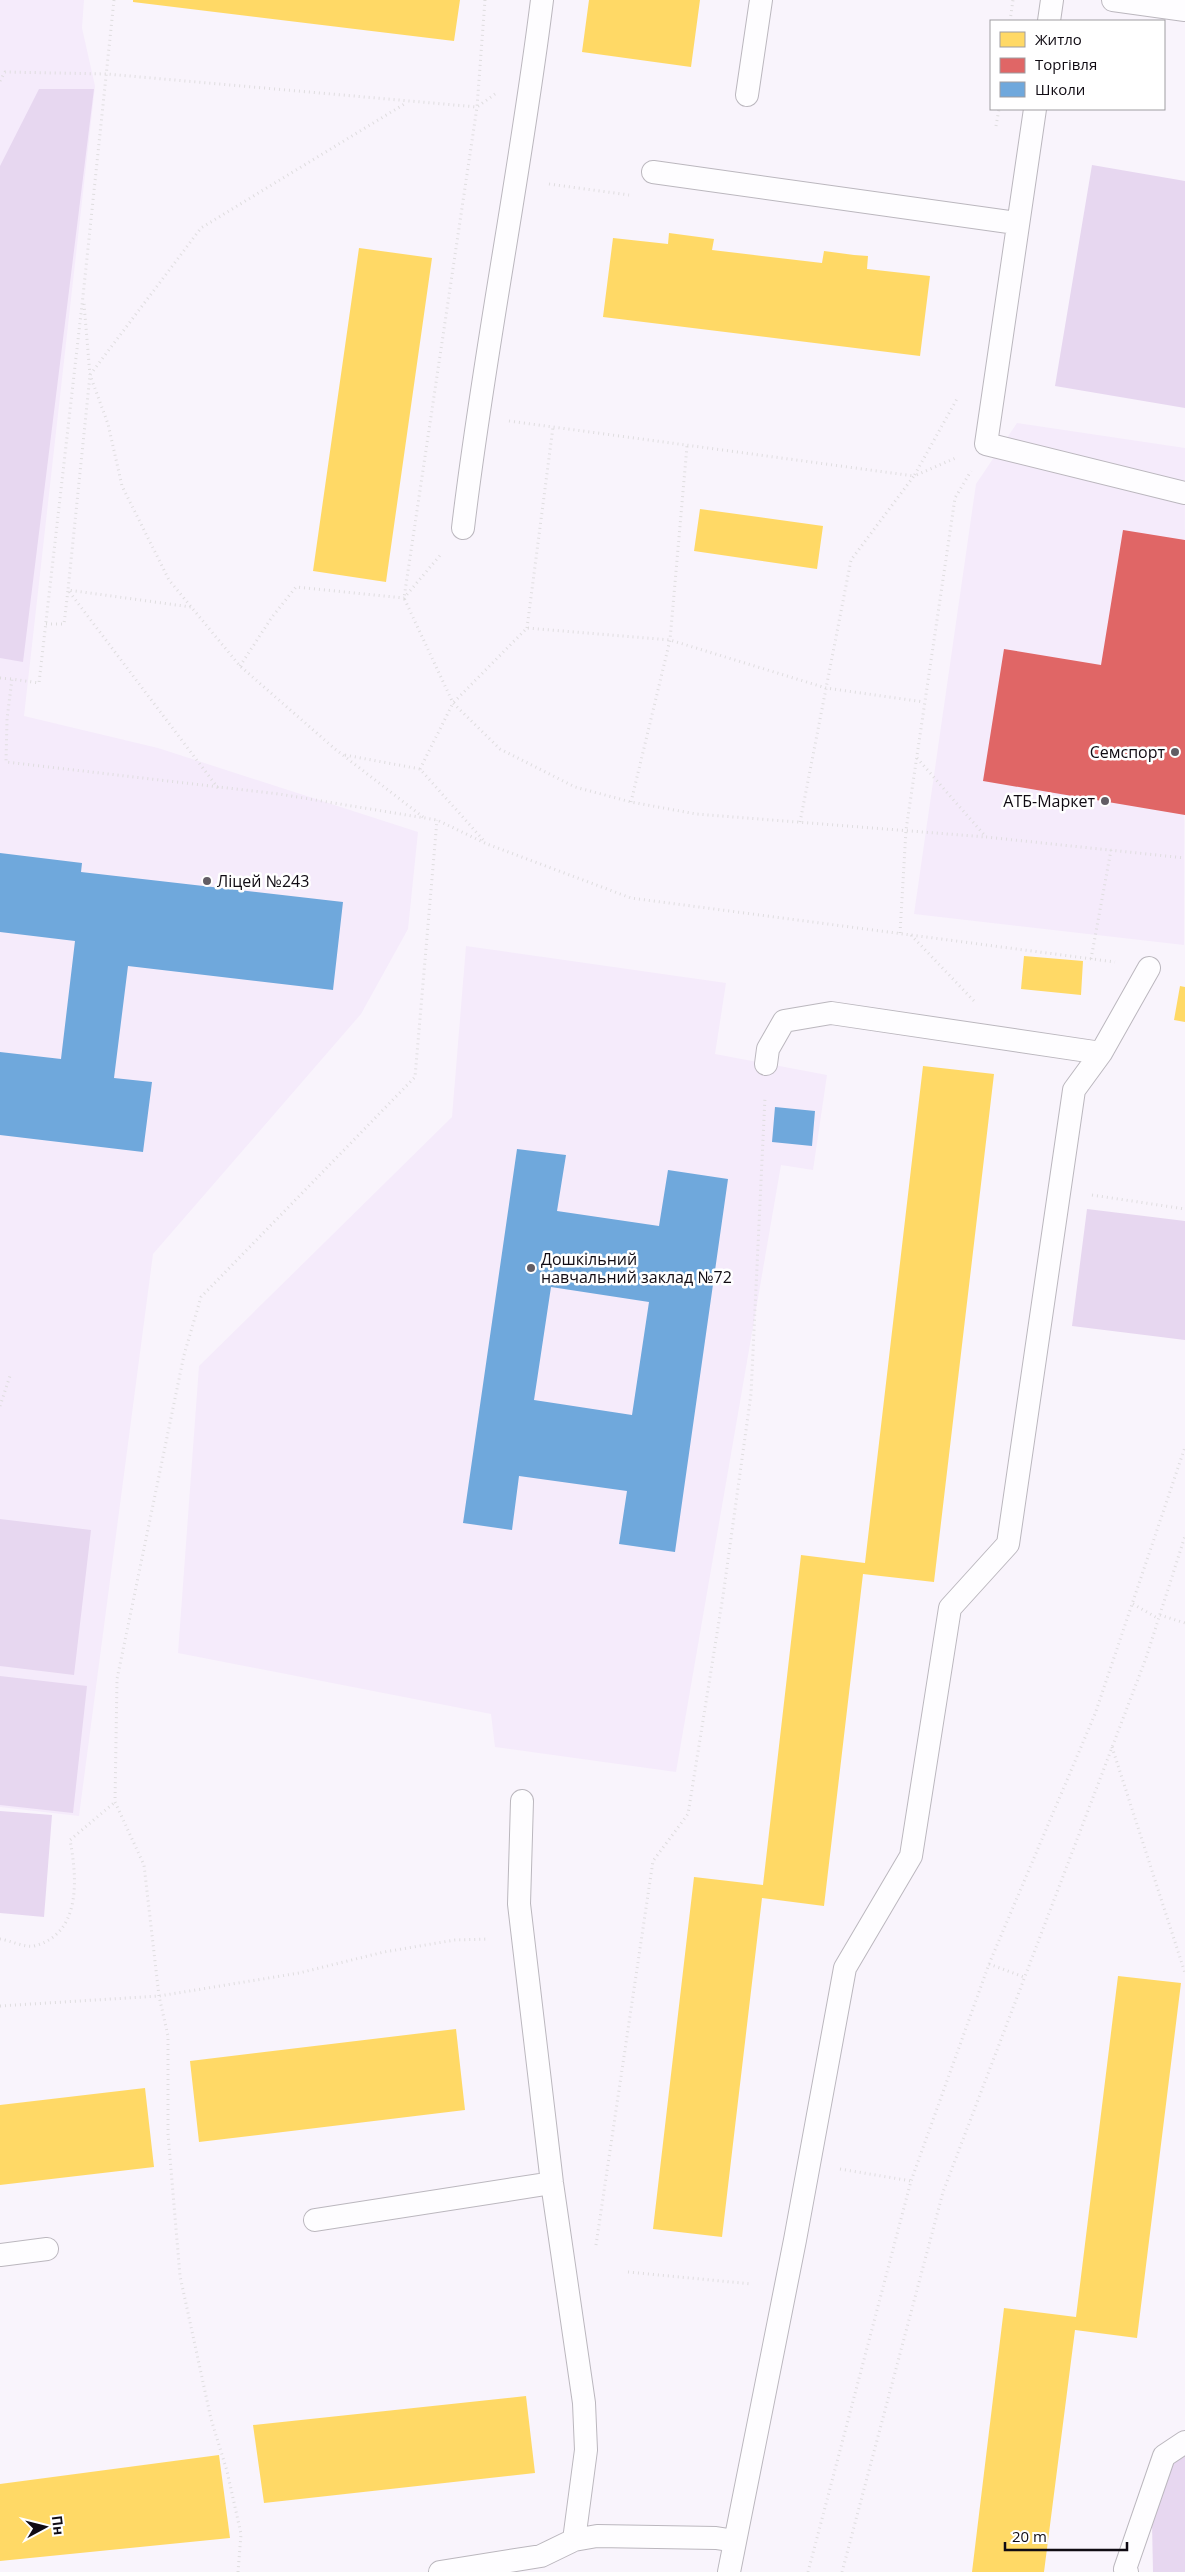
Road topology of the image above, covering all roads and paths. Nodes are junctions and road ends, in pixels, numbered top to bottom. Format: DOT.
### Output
graph roads {
  1 [pos="114,0"];
  2 [pos="485,0"];
  3 [pos="542,0"];
  4 [pos="761,0"];
  5 [pos="1013,0"];
  6 [pos="1052,0"];
  7 [pos="1113,0"];
  8 [pos="1185,10"];
  9 [pos="1010,20"];
  10 [pos="1049,20"];
  11 [pos="107,74"];
  12 [pos="0,81"];
  13 [pos="747,95"];
  14 [pos="406,103"];
  15 [pos="477,107"];
  16 [pos="999,110"];
  17 [pos="1035,110"];
  18 [pos="996,127"];
  19 [pos="653,172"];
  20 [pos="1016,223"];
  21 [pos="83,296"];
  22 [pos="90,375"];
  23 [pos="961,391"];
  24 [pos="476,417"];
  25 [pos="553,427"];
  26 [pos="986,444"];
  27 [pos="687,446"];
  28 [pos="914,476"];
  29 [pos="1185,493"];
  30 [pos="463,528"];
  31 [pos="68,590"];
  32 [pos="404,598"];
  33 [pos="191,607"];
  34 [pos="46,624"];
  35 [pos="527,628"];
  36 [pos="670,640"];
  37 [pos="240,666"];
  38 [pos="0,678"];
  39 [pos="12,679"];
  40 [pos="826,688"];
  41 [pos="924,702"];
  42 [pos="453,703"];
  43 [pos="343,755"];
  44 [pos="917,757"];
  45 [pos="420,769"];
  46 [pos="218,788"];
  47 [pos="631,802"];
  48 [pos="425,818"];
  49 [pos="437,820"];
  50 [pos="800,822"];
  51 [pos="906,830"];
  52 [pos="986,837"];
  53 [pos="487,844"];
  54 [pos="1111,850"];
  55 [pos="1185,858"];
  56 [pos="900,933"];
  57 [pos="910,934"];
  58 [pos="1092,959"];
  59 [pos="1149,968"];
  60 [pos="1011,1039"];
  61 [pos="1101,1052"];
  62 [pos="766,1064"];
  63 [pos="1060,1190"];
  64 [pos="1185,1209"];
  65 [pos="10,1376"];
  66 [pos="0,1406"];
  67 [pos="1185,1447"];
  68 [pos="1185,1536"];
  69 [pos="1133,1604"];
  70 [pos="1159,1617"];
  71 [pos="1185,1623"];
  72 [pos="1112,1746"];
  73 [pos="522,1801"];
  74 [pos="114,1802"];
  75 [pos="0,1938"];
  76 [pos="491,1940"];
  77 [pos="989,1964"];
  78 [pos="1185,1972"];
  79 [pos="1024,1977"];
  80 [pos="159,1996"];
  81 [pos="0,2006"];
  82 [pos="839,2169"];
  83 [pos="911,2181"];
  84 [pos="552,2182"];
  85 [pos="314,2220"];
  86 [pos="47,2249"];
  87 [pos="595,2252"];
  88 [pos="0,2255"];
  89 [pos="628,2272"];
  90 [pos="760,2284"];
  91 [pos="1185,2442"];
  92 [pos="574,2540"];
  93 [pos="735,2541"];
  94 [pos="238,2572"];
  95 [pos="440,2572"];
  96 [pos="729,2572"];
  97 [pos="808,2572"];
  98 [pos="842,2572"];
  99 [pos="1127,2572"];
  1 -- 11 [label="path"];
  2 -- 15 [label="path"];
  3 -- 24 [label="lane"];
  4 -- 13 [label="lane"];
  5 -- 9 [label="path"];
  6 -- 10 [label="lane"];
  7 -- 8 [label="lane"];
  11 -- 12 [label="path"];
  11 -- 14 [label="path"];
  11 -- 21 [label="path"];
  14 -- 15 [label="path"];
  14 -- 22 [label="path"];
  15 -- 32 [label="path"];
  16 -- 18 [label="path"];
  17 -- 20 [label="lane"];
  19 -- 20 [label="lane"];
  20 -- 26 [label="lane"];
  21 -- 22 [label="path"];
  21 -- 34 [label="path"];
  22 -- 31 [label="path"];
  22 -- 33 [label="path"];
  23 -- 28 [label="path"];
  24 -- 25 [label="path"];
  24 -- 30 [label="lane"];
  25 -- 27 [label="path"];
  25 -- 35 [label="path"];
  26 -- 28 [label="path"];
  26 -- 29 [label="lane"];
  26 -- 41 [label="path"];
  27 -- 28 [label="path"];
  27 -- 36 [label="path"];
  28 -- 40 [label="path"];
  30 -- 32 [label="path"];
  31 -- 33 [label="path"];
  31 -- 34 [label="path"];
  31 -- 46 [label="path"];
  32 -- 37 [label="path"];
  32 -- 42 [label="path"];
  33 -- 37 [label="path"];
  34 -- 39 [label="path"];
  35 -- 36 [label="path"];
  35 -- 42 [label="path"];
  36 -- 40 [label="path"];
  36 -- 47 [label="path"];
  37 -- 43 [label="path"];
  38 -- 39 [label="path"];
  39 -- 46 [label="path"];
  40 -- 41 [label="path"];
  40 -- 50 [label="path"];
  41 -- 44 [label="path"];
  42 -- 45 [label="path"];
  42 -- 47 [label="path"];
  43 -- 45 [label="path"];
  43 -- 48 [label="path"];
  44 -- 51 [label="path"];
  44 -- 52 [label="path"];
  45 -- 53 [label="path"];
  46 -- 48 [label="path"];
  47 -- 50 [label="path"];
  48 -- 49 [label="path"];
  49 -- 53 [label="path"];
  49 -- 74 [label="path"];
  50 -- 51 [label="path"];
  51 -- 52 [label="path"];
  51 -- 56 [label="path"];
  52 -- 54 [label="path"];
  53 -- 56 [label="path"];
  54 -- 55 [label="path"];
  54 -- 58 [label="path"];
  56 -- 57 [label="path"];
  57 -- 58 [label="path"];
  57 -- 60 [label="path"];
  58 -- 59 [label="path"];
  59 -- 61 [label="lane"];
  60 -- 61 [label="lane"];
  60 -- 62 [label="lane"];
  61 -- 63 [label="lane"];
  62 -- 87 [label="path"];
  63 -- 64 [label="path"];
  63 -- 93 [label="lane"];
  65 -- 66 [label="path"];
  67 -- 69 [label="path"];
  68 -- 70 [label="path"];
  69 -- 70 [label="path"];
  69 -- 77 [label="path"];
  70 -- 71 [label="path"];
  70 -- 72 [label="path"];
  72 -- 78 [label="path"];
  72 -- 79 [label="path"];
  73 -- 84 [label="lane"];
  74 -- 75 [label="path"];
  74 -- 80 [label="path"];
  76 -- 80 [label="path"];
  77 -- 79 [label="path"];
  77 -- 83 [label="path"];
  79 -- 98 [label="path"];
  80 -- 81 [label="path"];
  80 -- 94 [label="path"];
  82 -- 83 [label="path"];
  83 -- 97 [label="path"];
  84 -- 85 [label="lane"];
  84 -- 92 [label="lane"];
  86 -- 88 [label="lane"];
  89 -- 90 [label="path"];
  91 -- 99 [label="lane"];
  92 -- 93 [label="lane"];
  92 -- 95 [label="lane"];
  93 -- 96 [label="lane"];
}
